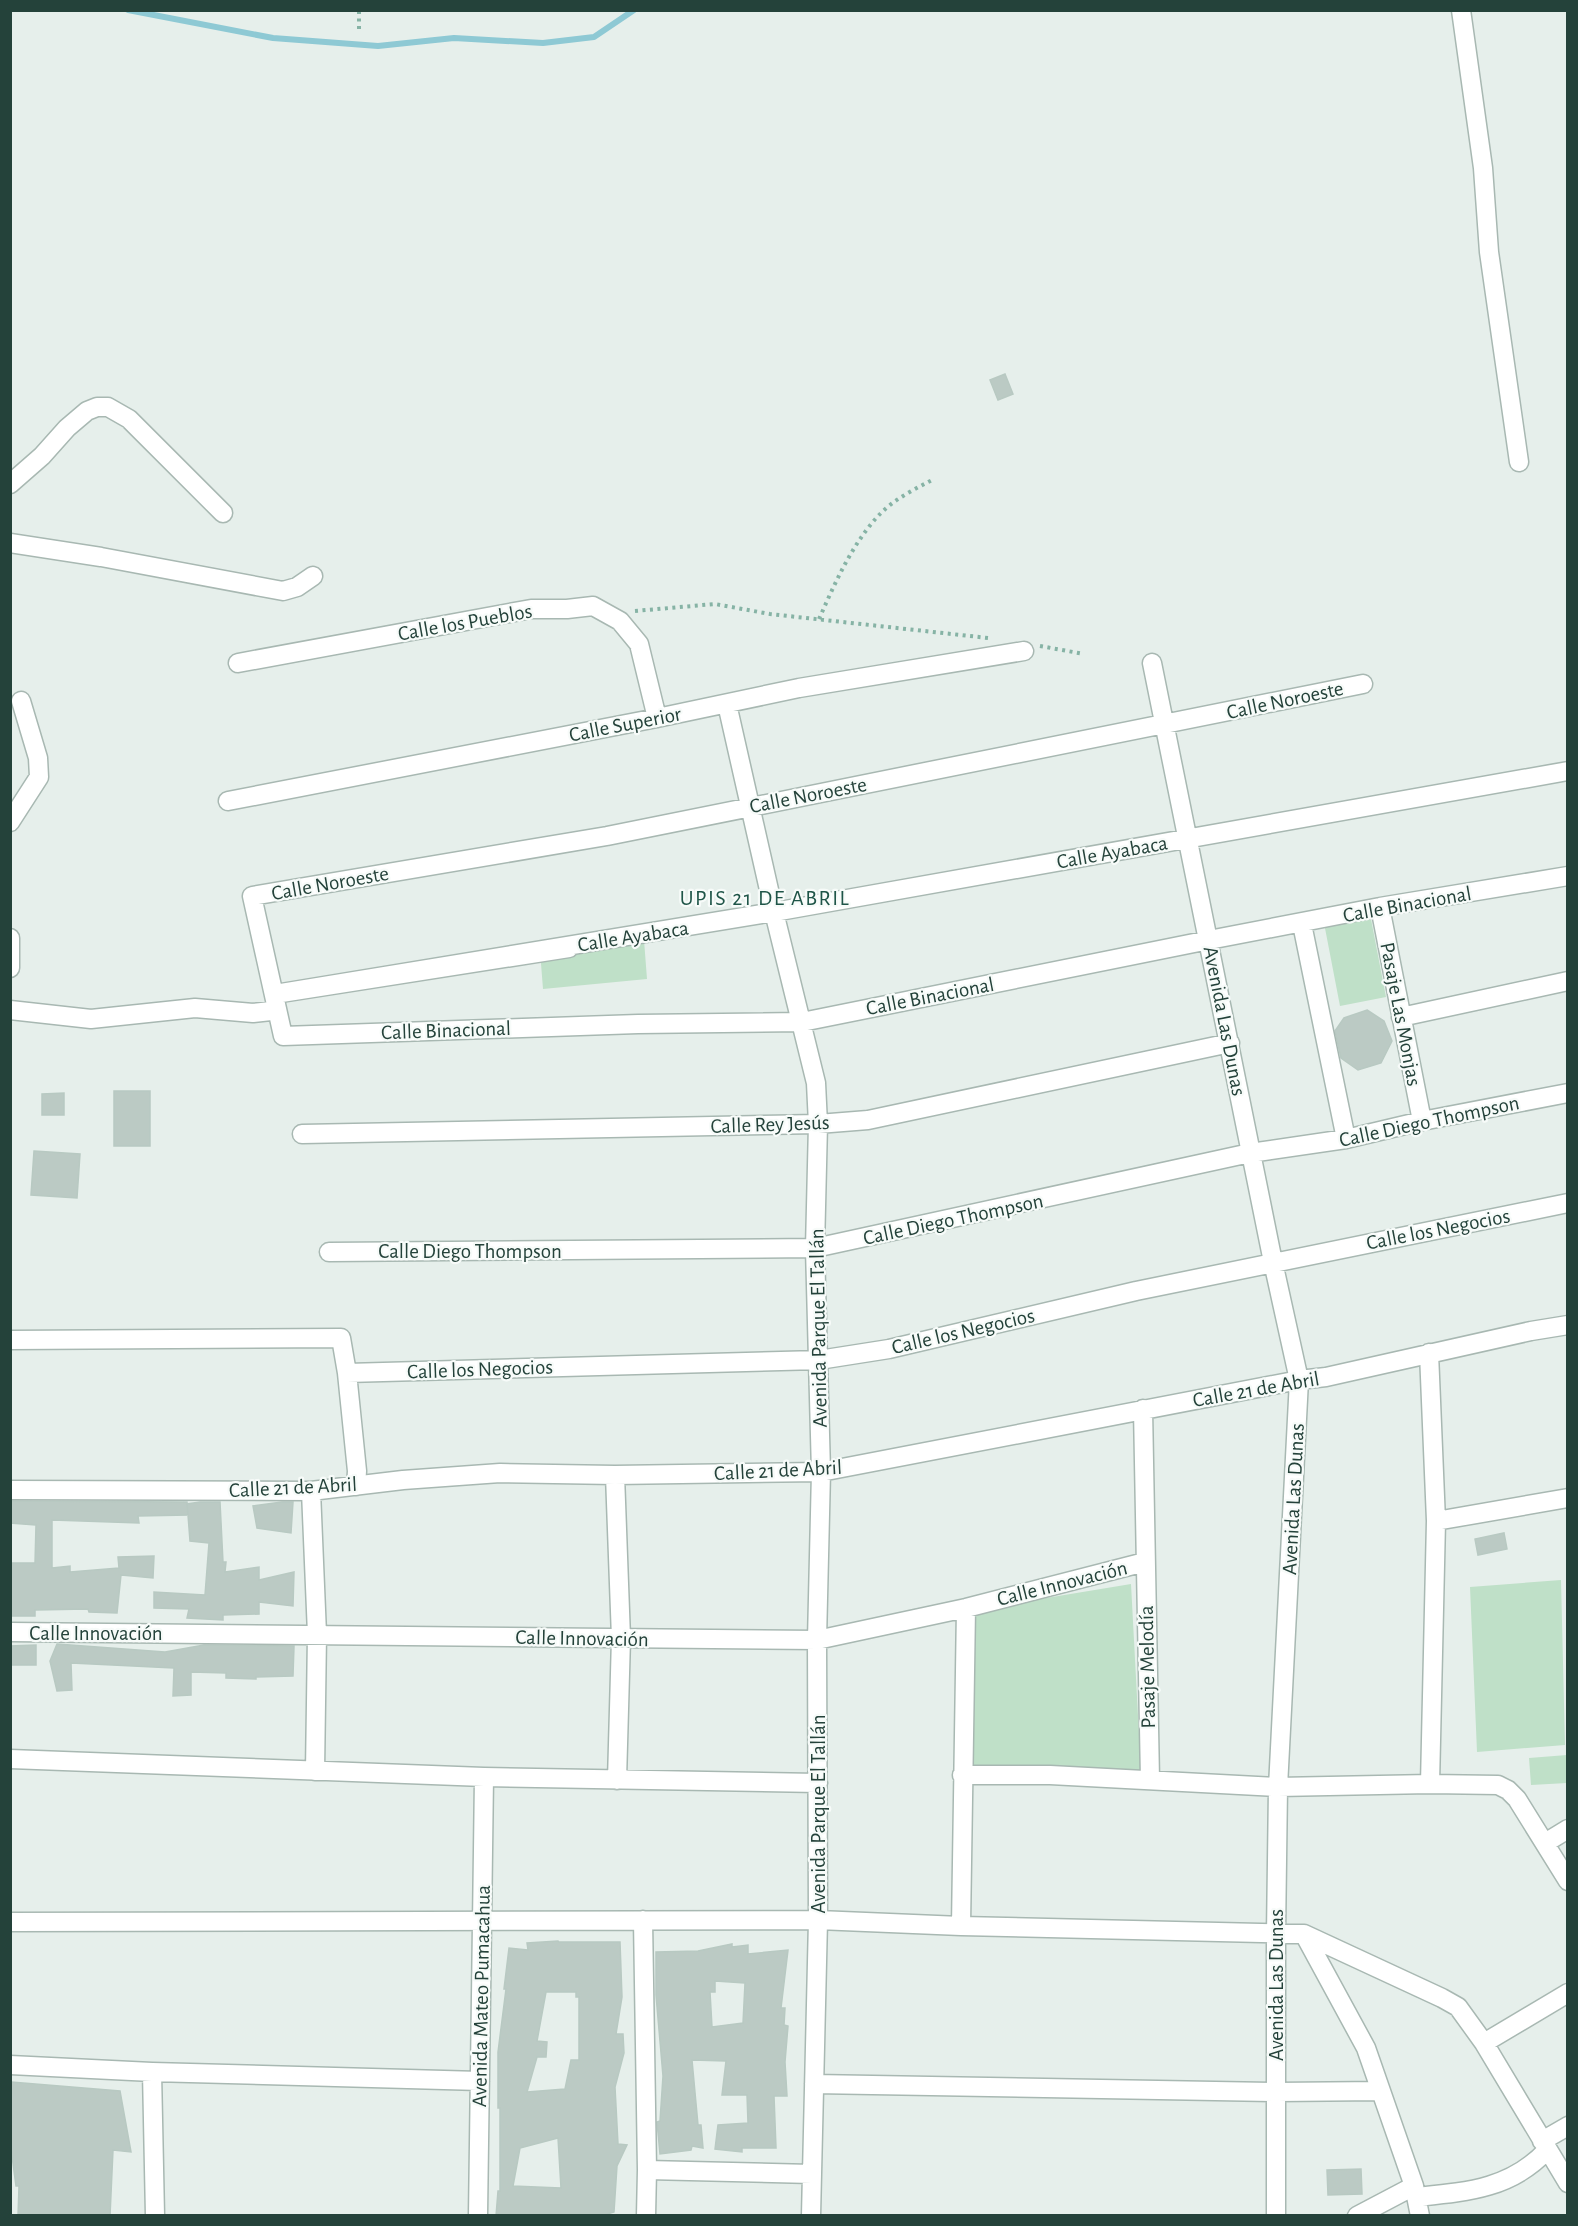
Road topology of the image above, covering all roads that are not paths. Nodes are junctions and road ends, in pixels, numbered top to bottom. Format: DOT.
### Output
graph roads {
  1 [pos="1461,10"];
  2 [pos="1519,462"];
  3 [pos="10,484"];
  4 [pos="223,513"];
  5 [pos="10,543"];
  6 [pos="314,576"];
  7 [pos="1029,648"];
  8 [pos="238,663"];
  9 [pos="1152,663"];
  10 [pos="1362,684"];
  11 [pos="21,701"];
  12 [pos="727,704"];
  13 [pos="657,718"];
  14 [pos="1165,724"];
  15 [pos="1568,771"];
  16 [pos="228,801"];
  17 [pos="750,806"];
  18 [pos="10,822"];
  19 [pos="1189,838"];
  20 [pos="1568,876"];
  21 [pos="1380,908"];
  22 [pos="774,912"];
  23 [pos="1302,924"];
  24 [pos="10,938"];
  25 [pos="1209,940"];
  26 [pos="569,948"];
  27 [pos="10,968"];
  28 [pos="1568,981"];
  29 [pos="273,1002"];
  30 [pos="10,1010"];
  31 [pos="1401,1017"];
  32 [pos="802,1022"];
  33 [pos="1230,1043"];
  34 [pos="1568,1093"];
  35 [pos="1422,1121"];
  36 [pos="818,1124"];
  37 [pos="302,1134"];
  38 [pos="1346,1139"];
  39 [pos="1250,1153"];
  40 [pos="1568,1203"];
  41 [pos="815,1248"];
  42 [pos="329,1252"];
  43 [pos="1273,1262"];
  44 [pos="1568,1325"];
  45 [pos="10,1340"];
  46 [pos="1429,1353"];
  47 [pos="819,1360"];
  48 [pos="347,1372"];
  49 [pos="1299,1380"];
  50 [pos="1143,1409"];
  51 [pos="821,1472"];
  52 [pos="615,1475"];
  53 [pos="356,1486"];
  54 [pos="10,1490"];
  55 [pos="310,1491"];
  56 [pos="1568,1498"];
  57 [pos="1436,1521"];
  58 [pos="1145,1562"];
  59 [pos="966,1608"];
  60 [pos="10,1632"];
  61 [pos="317,1634"];
  62 [pos="621,1638"];
  63 [pos="817,1640"];
  64 [pos="10,1760"];
  65 [pos="315,1771"];
  66 [pos="962,1775"];
  67 [pos="484,1777"];
  68 [pos="617,1780"];
  69 [pos="1150,1780"];
  70 [pos="818,1783"];
  71 [pos="1430,1784"];
  72 [pos="1278,1787"];
  73 [pos="1568,1828"];
  74 [pos="1545,1843"];
  75 [pos="1568,1881"];
  76 [pos="482,1920"];
  77 [pos="642,1920"];
  78 [pos="818,1920"];
  79 [pos="10,1923"];
  80 [pos="961,1926"];
  81 [pos="1276,1934"];
  82 [pos="1304,1934"];
  83 [pos="1568,1993"];
  84 [pos="1484,2043"];
  85 [pos="10,2065"];
  86 [pos="152,2073"];
  87 [pos="480,2081"];
  88 [pos="814,2084"];
  89 [pos="1380,2091"];
  90 [pos="1276,2092"];
  91 [pos="1568,2126"];
  92 [pos="1545,2146"];
  93 [pos="647,2170"];
  94 [pos="812,2174"];
  95 [pos="1568,2183"];
  96 [pos="1415,2191"];
  97 [pos="155,2216"];
  98 [pos="478,2216"];
  99 [pos="646,2216"];
  100 [pos="811,2216"];
  101 [pos="1275,2216"];
  102 [pos="1357,2216"];
  103 [pos="1420,2216"];
  1 -- 2 [label="street"];
  3 -- 4 [label="street"];
  5 -- 6 [label="street"];
  7 -- 12 [label="street, Calle Superior"];
  8 -- 13 [label="street, Calle los Pueblos"];
  9 -- 14 [label="street, Avenida Las Dunas"];
  10 -- 14 [label="street, Calle Noroeste"];
  11 -- 18 [label="street"];
  12 -- 13 [label="street, Calle Superior"];
  12 -- 17 [label="street, Avenida Parque El Tallán"];
  13 -- 16 [label="street, Calle Superior"];
  14 -- 17 [label="street, Calle Noroeste"];
  14 -- 19 [label="street, Avenida Las Dunas"];
  15 -- 19 [label="street, Calle Ayabaca"];
  17 -- 22 [label="street, Avenida Parque El Tallán"];
  17 -- 29 [label="street, Calle Noroeste"];
  19 -- 22 [label="street, Calle Ayabaca"];
  19 -- 25 [label="street, Avenida Las Dunas"];
  20 -- 21 [label="street, Calle Binacional"];
  21 -- 23 [label="street, Calle Binacional"];
  21 -- 31 [label="street, Pasaje Las Monjas"];
  22 -- 29 [label="street, Calle Ayabaca"];
  22 -- 32 [label="street, Avenida Parque El Tallán"];
  23 -- 25 [label="street, Calle Binacional"];
  23 -- 38 [label="street"];
  24 -- 27 [label="street"];
  25 -- 32 [label="street, Calle Binacional"];
  25 -- 33 [label="street, Avenida Las Dunas"];
  26 -- 29 [label="street, Calle Ayabaca"];
  28 -- 31 [label="street"];
  29 -- 30 [label="street"];
  29 -- 32 [label="street, Calle Binacional"];
  31 -- 35 [label="street, Pasaje Las Monjas"];
  32 -- 36 [label="street, Avenida Parque El Tallán"];
  33 -- 36 [label="street, Calle Rey Jesús"];
  33 -- 39 [label="street, Avenida Las Dunas"];
  34 -- 35 [label="street, Calle Diego Thompson"];
  35 -- 38 [label="street, Calle Diego Thompson"];
  36 -- 37 [label="street, Calle Rey Jesús"];
  36 -- 41 [label="street, Avenida Parque El Tallán"];
  38 -- 39 [label="street, Calle Diego Thompson"];
  39 -- 41 [label="street, Calle Diego Thompson"];
  39 -- 43 [label="street, Avenida Las Dunas"];
  40 -- 43 [label="street, Calle los Negocios"];
  41 -- 42 [label="street, Calle Diego Thompson"];
  41 -- 47 [label="street, Avenida Parque El Tallán"];
  43 -- 47 [label="street, Calle los Negocios"];
  43 -- 49 [label="street, Avenida Las Dunas"];
  44 -- 46 [label="street, Calle 21 de Abril"];
  45 -- 48 [label="street"];
  46 -- 49 [label="street, Calle 21 de Abril"];
  46 -- 57 [label="street"];
  47 -- 48 [label="street, Calle los Negocios"];
  47 -- 51 [label="street, Avenida Parque El Tallán"];
  48 -- 53 [label="street"];
  49 -- 50 [label="street, Calle 21 de Abril"];
  49 -- 72 [label="street, Avenida Las Dunas"];
  50 -- 51 [label="street, Calle 21 de Abril"];
  50 -- 58 [label="street, Pasaje Melodía"];
  51 -- 52 [label="street, Calle 21 de Abril"];
  51 -- 63 [label="street, Avenida Parque El Tallán"];
  52 -- 53 [label="street, Calle 21 de Abril"];
  52 -- 62 [label="street"];
  53 -- 55 [label="street, Calle 21 de Abril"];
  54 -- 55 [label="street, Calle 21 de Abril"];
  55 -- 61 [label="street"];
  56 -- 57 [label="street"];
  57 -- 71 [label="street"];
  58 -- 59 [label="street, Calle Innovación"];
  58 -- 69 [label="street, Pasaje Melodía"];
  59 -- 63 [label="street, Calle Innovación"];
  59 -- 66 [label="street"];
  60 -- 61 [label="street, Calle Innovación"];
  61 -- 62 [label="street, Calle Innovación"];
  61 -- 65 [label="street"];
  62 -- 63 [label="street, Calle Innovación"];
  62 -- 68 [label="street"];
  63 -- 70 [label="street, Avenida Parque El Tallán"];
  64 -- 65 [label="street"];
  65 -- 67 [label="street"];
  66 -- 69 [label="street"];
  66 -- 80 [label="street"];
  67 -- 68 [label="street"];
  67 -- 76 [label="street, Avenida Mateo Pumacahua"];
  68 -- 70 [label="street"];
  69 -- 72 [label="street"];
  70 -- 78 [label="street, Avenida Parque El Tallán"];
  71 -- 72 [label="street"];
  71 -- 74 [label="street"];
  72 -- 81 [label="street, Avenida Las Dunas"];
  73 -- 74 [label="street"];
  74 -- 75 [label="street"];
  76 -- 77 [label="street"];
  76 -- 79 [label="street"];
  76 -- 87 [label="street, Avenida Mateo Pumacahua"];
  77 -- 78 [label="street"];
  77 -- 93 [label="street"];
  78 -- 80 [label="street"];
  78 -- 88 [label="street, Avenida Parque El Tallán"];
  80 -- 81 [label="street"];
  81 -- 82 [label="street"];
  81 -- 90 [label="street, Avenida Las Dunas"];
  82 -- 84 [label="street"];
  82 -- 89 [label="street"];
  83 -- 84 [label="street"];
  84 -- 92 [label="street"];
  85 -- 86 [label="street"];
  86 -- 87 [label="street"];
  86 -- 97 [label="street"];
  87 -- 98 [label="street, Avenida Mateo Pumacahua"];
  88 -- 90 [label="street"];
  88 -- 94 [label="street, Avenida Parque El Tallán"];
  89 -- 90 [label="street"];
  89 -- 96 [label="street"];
  90 -- 101 [label="street, Avenida Las Dunas"];
  91 -- 92 [label="street"];
  92 -- 95 [label="street"];
  92 -- 96 [label="street"];
  93 -- 94 [label="street"];
  93 -- 99 [label="street"];
  94 -- 100 [label="street, Avenida Parque El Tallán"];
  96 -- 102 [label="street"];
  96 -- 103 [label="street"];
}
